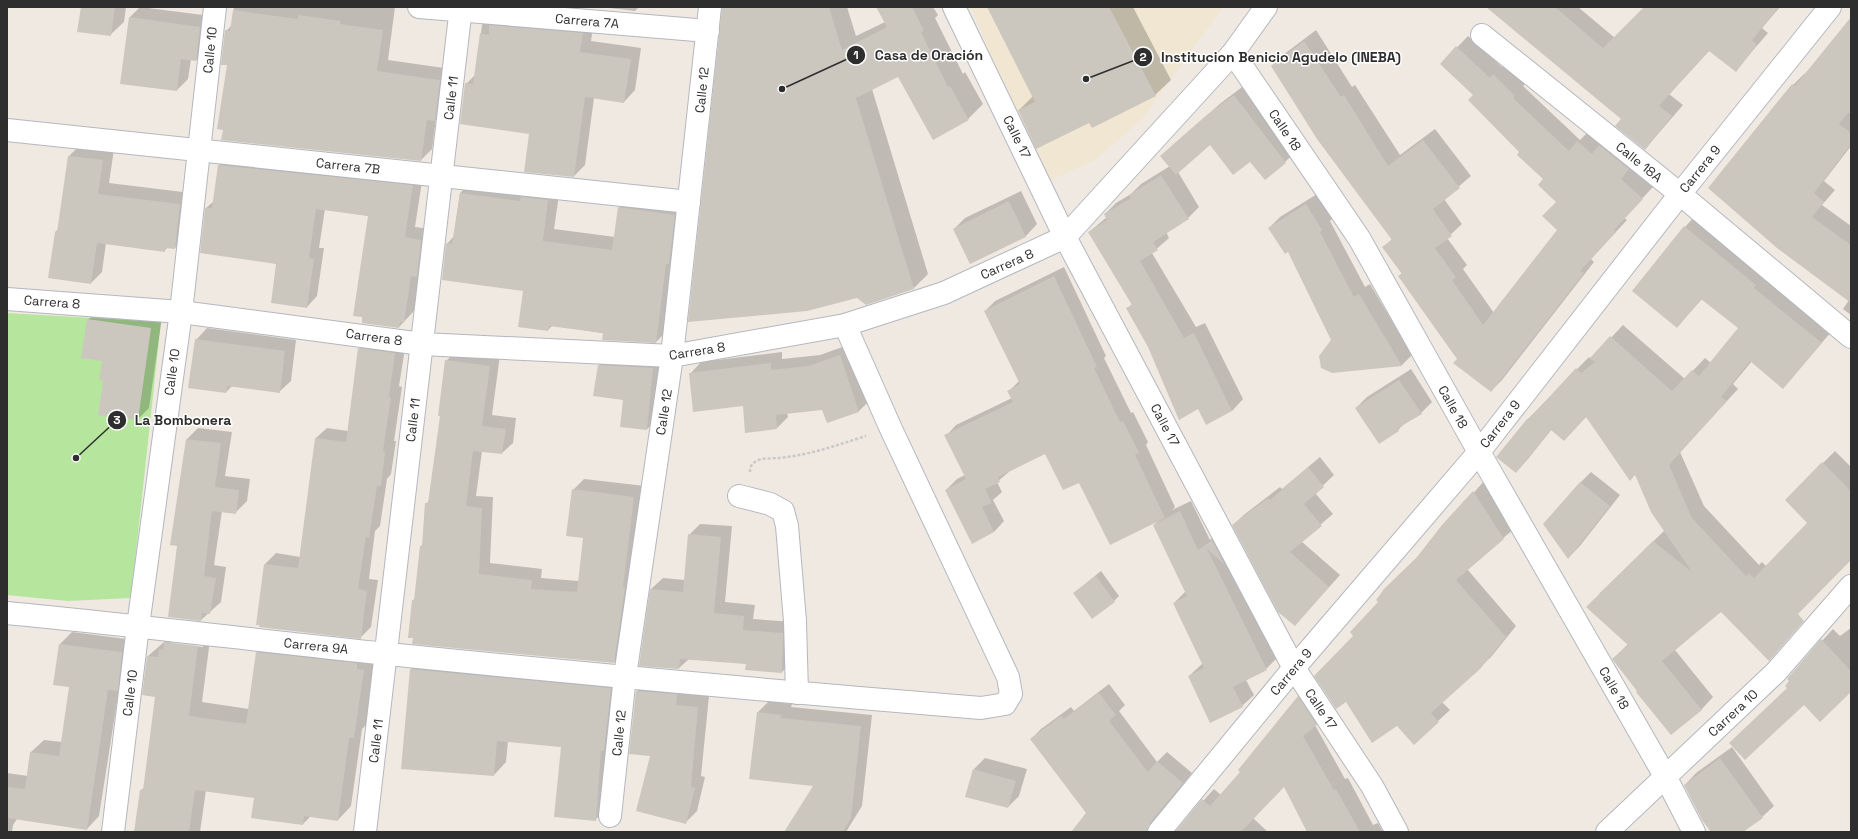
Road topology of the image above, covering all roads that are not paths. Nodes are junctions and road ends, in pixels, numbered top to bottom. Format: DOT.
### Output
graph roads {
  1 [pos="215,7"];
  2 [pos="419,7"];
  3 [pos="710,7"];
  4 [pos="954,7"];
  5 [pos="1266,7"];
  6 [pos="1830,7"];
  7 [pos="461,9"];
  8 [pos="708,31"];
  9 [pos="1482,35"];
  10 [pos="1233,54"];
  11 [pos="7,130"];
  12 [pos="199,150"];
  13 [pos="442,176"];
  14 [pos="1680,194"];
  15 [pos="689,202"];
  16 [pos="1065,238"];
  17 [pos="7,299"];
  18 [pos="181,312"];
  19 [pos="845,325"];
  20 [pos="1851,337"];
  21 [pos="422,344"];
  22 [pos="672,356"];
  23 [pos="1479,452"];
  24 [pos="745,498"];
  25 [pos="1851,586"];
  26 [pos="7,613"];
  27 [pos="138,626"];
  28 [pos="386,654"];
  29 [pos="1294,668"];
  30 [pos="625,676"];
  31 [pos="797,693"];
  32 [pos="1665,776"];
  33 [pos="610,816"];
  34 [pos="113,832"];
  35 [pos="365,832"];
  36 [pos="1159,832"];
  37 [pos="1397,832"];
  38 [pos="1607,832"];
  39 [pos="1694,832"];
  1 -- 12 [label="street, Calle 10"];
  2 -- 7 [label="street, Carrera 7A"];
  3 -- 8 [label="street, Calle 12"];
  4 -- 16 [label="street, Calle 17"];
  5 -- 10 [label="street, Carrera 8"];
  6 -- 14 [label="street, Carrera 9"];
  7 -- 8 [label="street, Carrera 7A"];
  7 -- 13 [label="street, Calle 11"];
  8 -- 15 [label="street, Calle 12"];
  9 -- 14 [label="street, Calle 18A"];
  10 -- 16 [label="street, Carrera 8"];
  10 -- 23 [label="street, Calle 18"];
  11 -- 12 [label="street, Carrera 7B"];
  12 -- 13 [label="street, Carrera 7B"];
  12 -- 18 [label="street, Calle 10"];
  13 -- 15 [label="street, Carrera 7B"];
  13 -- 21 [label="street, Calle 11"];
  14 -- 20 [label="street, Calle 18A"];
  14 -- 23 [label="street, Carrera 9"];
  15 -- 22 [label="street, Calle 12"];
  16 -- 19 [label="street, Carrera 8"];
  16 -- 29 [label="street, Calle 17"];
  17 -- 18 [label="street, Carrera 8"];
  18 -- 21 [label="street, Carrera 8"];
  18 -- 27 [label="street, Calle 10"];
  19 -- 22 [label="street, Carrera 8"];
  19 -- 31 [label="street, Carrera 9A"];
  21 -- 22 [label="street, Carrera 8"];
  21 -- 28 [label="street, Calle 11"];
  22 -- 30 [label="street, Calle 12"];
  23 -- 29 [label="street, Carrera 9"];
  23 -- 32 [label="street, Calle 18"];
  24 -- 31 [label="street"];
  25 -- 32 [label="street, Carrera 10"];
  26 -- 27 [label="street, Carrera 9A"];
  27 -- 28 [label="street, Carrera 9A"];
  27 -- 34 [label="street, Calle 10"];
  28 -- 30 [label="street, Carrera 9A"];
  28 -- 35 [label="street, Calle 11"];
  29 -- 36 [label="street, Carrera 9"];
  29 -- 37 [label="street, Calle 17"];
  30 -- 31 [label="street, Carrera 9A"];
  30 -- 33 [label="street, Calle 12"];
  32 -- 38 [label="street, Carrera 10"];
  32 -- 39 [label="street, Calle 18"];
}
